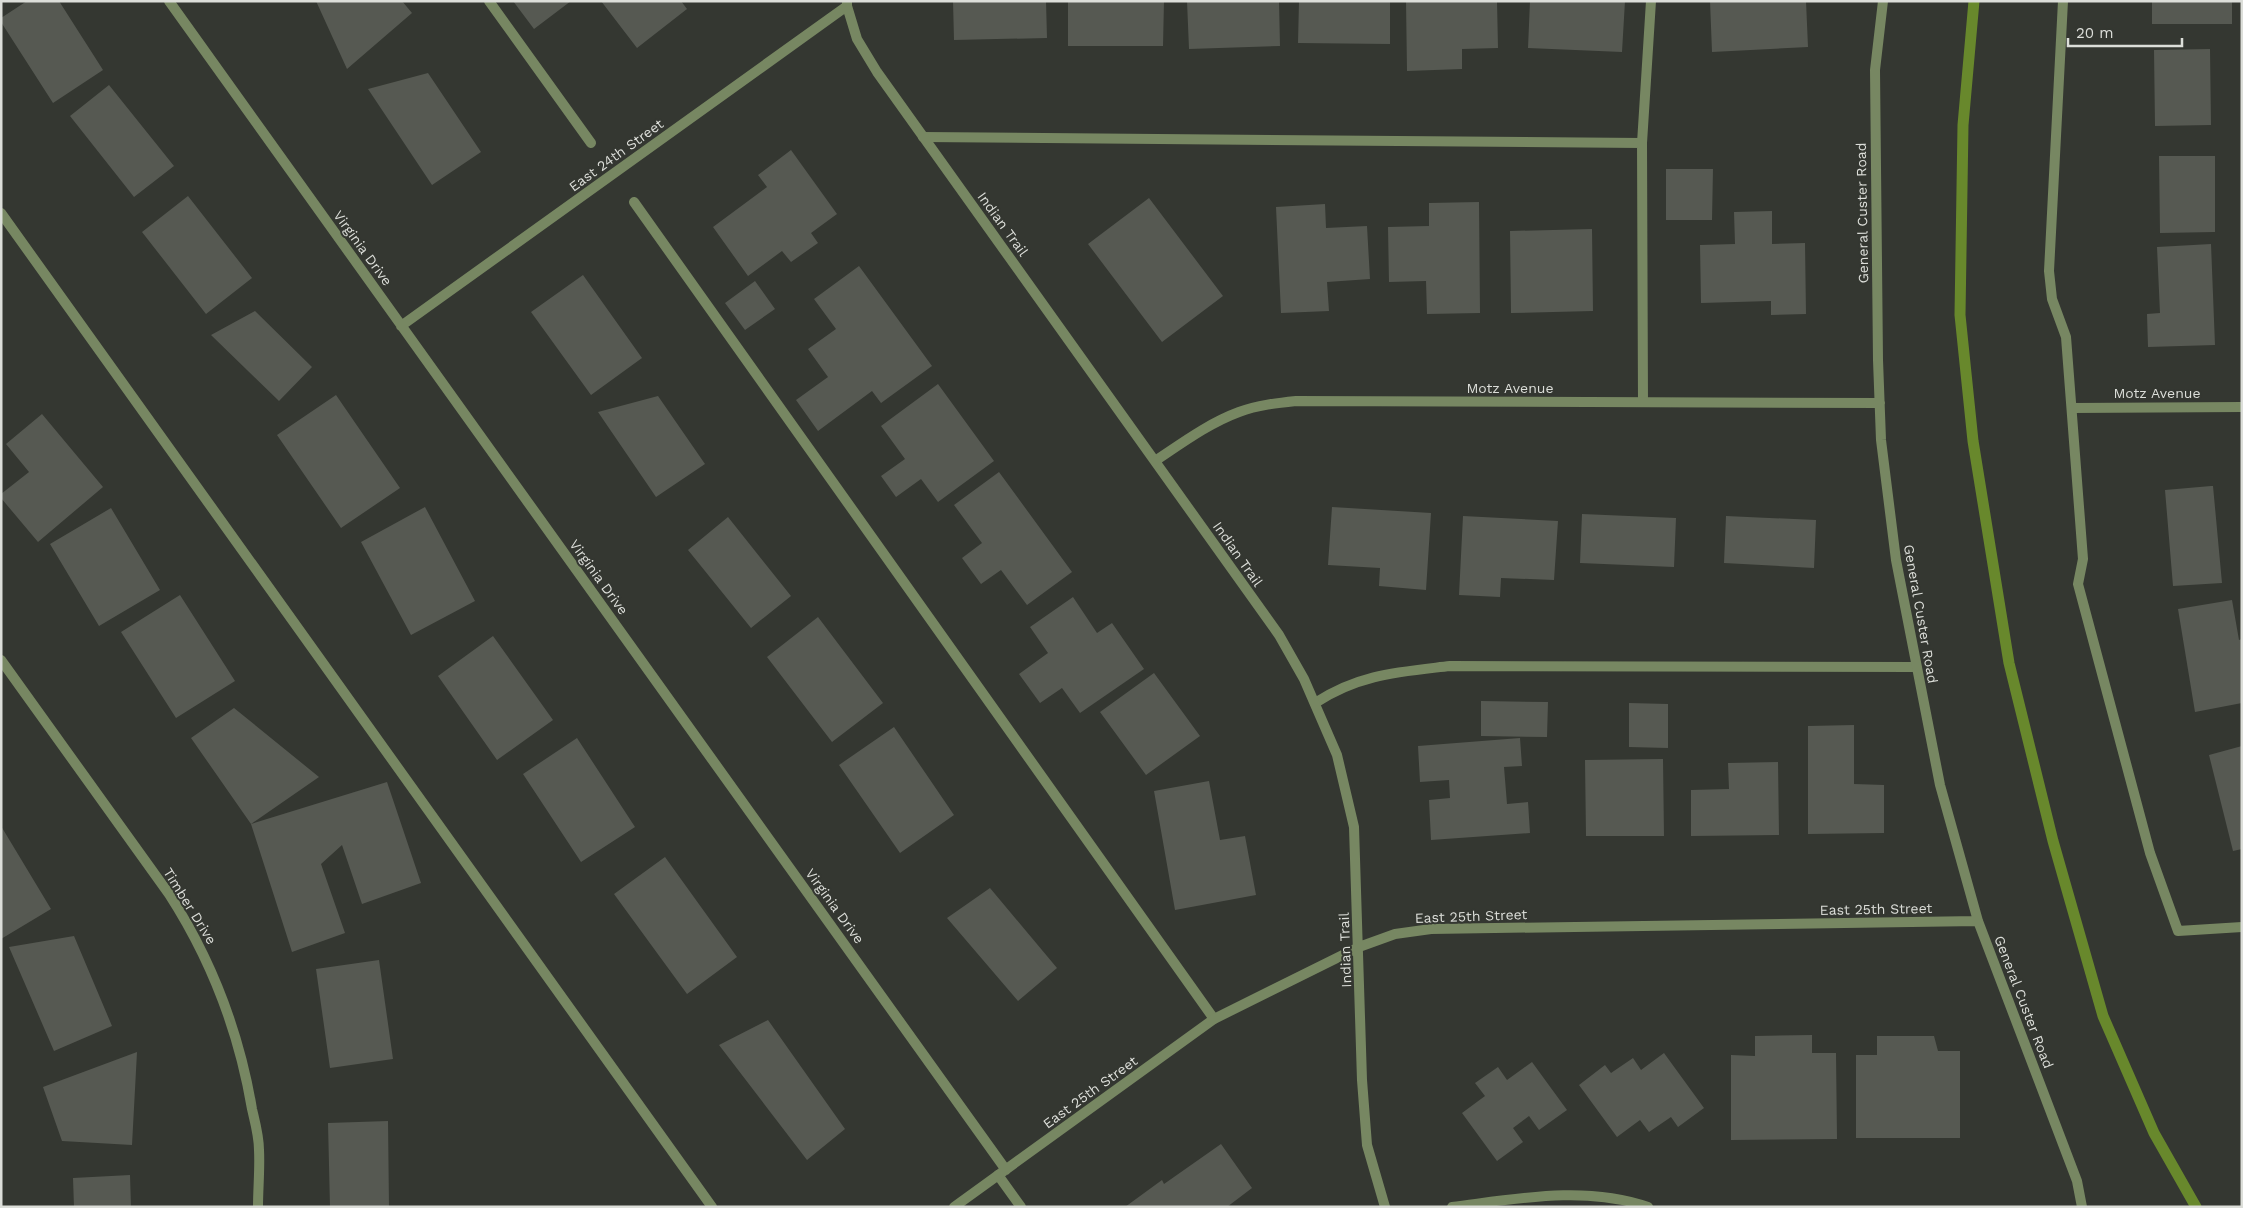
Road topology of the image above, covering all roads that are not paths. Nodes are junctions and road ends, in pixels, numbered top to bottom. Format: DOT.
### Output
graph roads {
  1 [pos="169,1"];
  2 [pos="489,1"];
  3 [pos="1651,1"];
  4 [pos="1883,1"];
  5 [pos="2063,1"];
  6 [pos="847,4"];
  7 [pos="923,137"];
  8 [pos="591,143"];
  9 [pos="1642,143"];
  10 [pos="634,202"];
  11 [pos="1,213"];
  12 [pos="401,326"];
  13 [pos="1643,402"];
  14 [pos="1880,403"];
  15 [pos="2242,407"];
  16 [pos="2072,408"];
  17 [pos="1155,461"];
  18 [pos="1,660"];
  19 [pos="1916,668"];
  20 [pos="1314,703"];
  21 [pos="1978,922"];
  22 [pos="2242,927"];
  23 [pos="1359,946"];
  24 [pos="1214,1019"];
  25 [pos="1002,1172"];
  26 [pos="258,1207"];
  27 [pos="712,1207"];
  28 [pos="954,1207"];
  29 [pos="1020,1207"];
  30 [pos="1385,1207"];
  31 [pos="1452,1207"];
  32 [pos="1648,1207"];
  33 [pos="2082,1207"];
  1 -- 12 [label="street, Virginia Drive"];
  2 -- 8 [label="street"];
  3 -- 9 [label="street"];
  4 -- 14 [label="street, General Custer Road"];
  5 -- 16 [label="street"];
  6 -- 7 [label="street, Indian Trail"];
  6 -- 12 [label="street, East 24th Street"];
  7 -- 9 [label="street"];
  7 -- 17 [label="street, Indian Trail"];
  9 -- 13 [label="street"];
  10 -- 24 [label="street"];
  11 -- 27 [label="street"];
  12 -- 25 [label="street, Virginia Drive"];
  13 -- 14 [label="street, Motz Avenue"];
  13 -- 17 [label="street, Motz Avenue"];
  14 -- 19 [label="street, General Custer Road"];
  15 -- 16 [label="street, Motz Avenue"];
  16 -- 22 [label="street"];
  17 -- 20 [label="street, Indian Trail"];
  18 -- 26 [label="street, Timber Drive"];
  19 -- 20 [label="street"];
  19 -- 21 [label="street, General Custer Road"];
  20 -- 23 [label="street, Indian Trail"];
  21 -- 23 [label="street, East 25th Street"];
  21 -- 33 [label="street, General Custer Road"];
  23 -- 24 [label="street, East 25th Street"];
  23 -- 30 [label="street, Indian Trail"];
  24 -- 25 [label="street, East 25th Street"];
  25 -- 28 [label="street, East 25th Street"];
  25 -- 29 [label="street, Virginia Drive"];
  31 -- 32 [label="street"];
}
